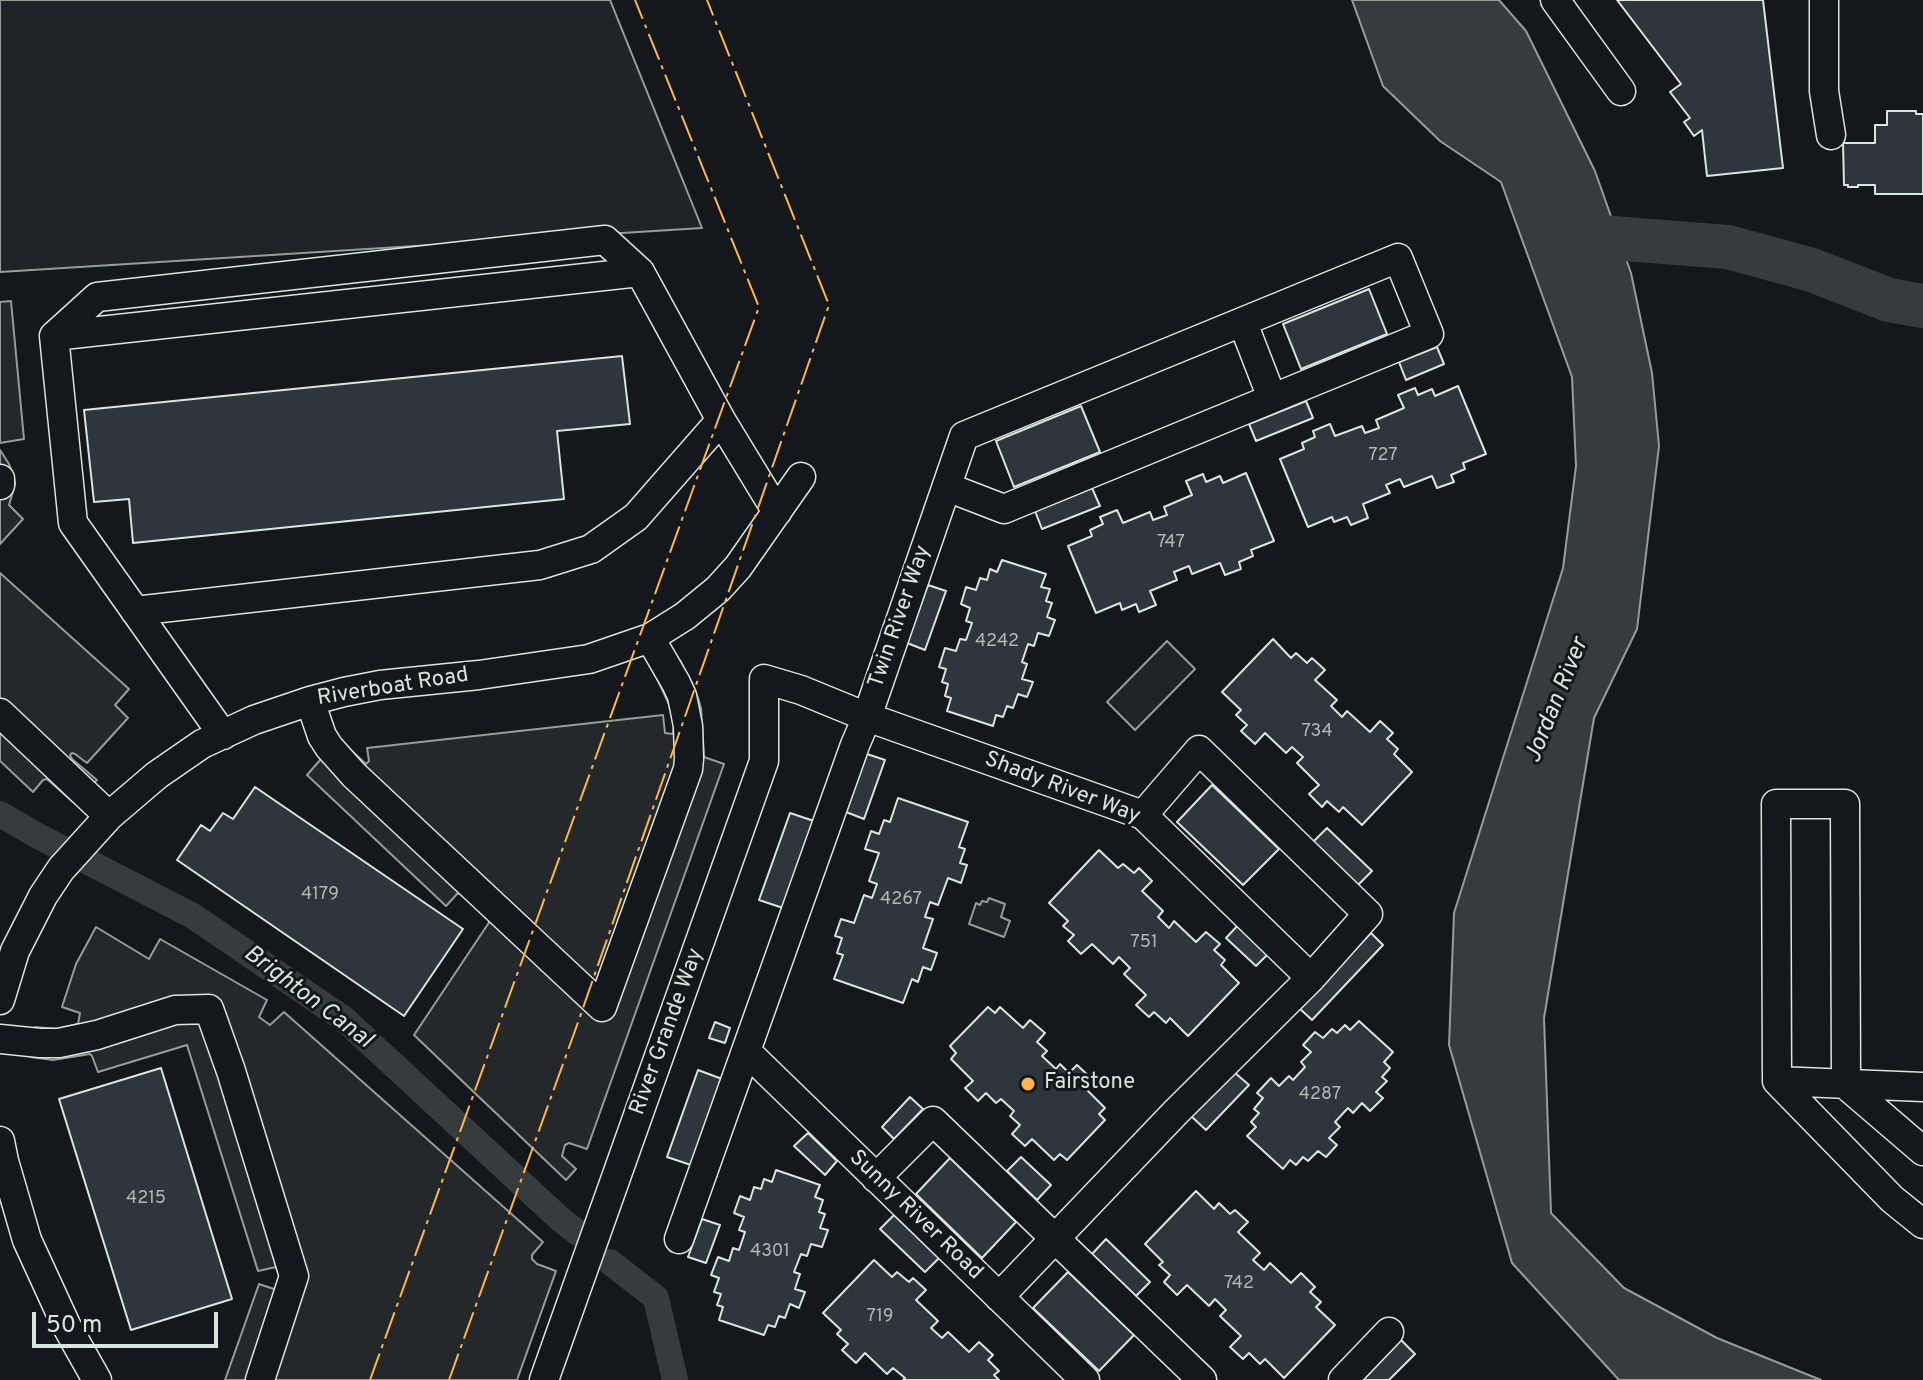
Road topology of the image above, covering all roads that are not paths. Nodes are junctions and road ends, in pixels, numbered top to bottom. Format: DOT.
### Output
graph roads {
  1 [pos="1555,0"];
  2 [pos="1824,0"];
  3 [pos="1621,91"];
  4 [pos="1831,135"];
  5 [pos="1243,323"];
  6 [pos="1272,398"];
  7 [pos="721,420"];
  8 [pos="801,477"];
  9 [pos="0,479"];
  10 [pos="0,485"];
  11 [pos="947,487"];
  12 [pos="777,512"];
  13 [pos="135,611"];
  14 [pos="650,638"];
  15 [pos="764,679"];
  16 [pos="310,701"];
  17 [pos="0,713"];
  18 [pos="867,717"];
  19 [pos="223,735"];
  20 [pos="1143,815"];
  21 [pos="99,825"];
  22 [pos="7,947"];
  23 [pos="1311,978"];
  24 [pos="0,1000"];
  25 [pos="0,1039"];
  26 [pos="746,1051"];
  27 [pos="1777,1081"];
  28 [pos="1846,1085"];
  29 [pos="1923,1087"];
  30 [pos="0,1141"];
  31 [pos="1923,1151"];
  32 [pos="876,1178"];
  33 [pos="1923,1224"];
  34 [pos="1054,1237"];
  35 [pos="679,1239"];
  36 [pos="999,1297"];
  37 [pos="1389,1332"];
  38 [pos="97,1380"];
  39 [pos="260,1380"];
  40 [pos="544,1380"];
  41 [pos="1085,1380"];
  42 [pos="1202,1380"];
  43 [pos="1343,1380"];
  1 -- 3 [label="street"];
  2 -- 4 [label="street"];
  5 -- 6 [label="street"];
  5 -- 6 [label="street, Twin River Way"];
  5 -- 11 [label="street, Twin River Way"];
  6 -- 11 [label="street"];
  7 -- 12 [label="street"];
  7 -- 13 [label="street"];
  7 -- 13 [label="street"];
  8 -- 12 [label="street, Riverboat Road"];
  9 -- 10 [label="street"];
  11 -- 18 [label="street, Twin River Way"];
  12 -- 14 [label="street, Riverboat Road"];
  13 -- 19 [label="street"];
  14 -- 16 [label="street, Riverboat Road"];
  14 -- 16 [label="street"];
  15 -- 18 [label="street, Shady River Way"];
  15 -- 40 [label="street, River Grande Way"];
  16 -- 19 [label="street, Riverboat Road"];
  17 -- 21 [label="street"];
  18 -- 20 [label="street, Shady River Way"];
  18 -- 26 [label="street, Twin River Way"];
  19 -- 21 [label="street, Riverboat Road"];
  20 -- 23 [label="street, Shady River Way"];
  20 -- 23 [label="street"];
  21 -- 22 [label="street, Riverboat Road"];
  22 -- 24 [label="street, Riverboat Road"];
  23 -- 34 [label="street"];
  25 -- 39 [label="street"];
  26 -- 32 [label="street, Sunny River Road"];
  26 -- 35 [label="street, Twin River Way"];
  27 -- 28 [label="street"];
  27 -- 28 [label="street"];
  27 -- 33 [label="street"];
  28 -- 29 [label="street"];
  28 -- 31 [label="street"];
  30 -- 38 [label="street"];
  32 -- 34 [label="street"];
  32 -- 36 [label="street, Sunny River Road"];
  34 -- 36 [label="street"];
  34 -- 42 [label="street"];
  36 -- 41 [label="street, Sunny River Road"];
  37 -- 43 [label="street"];
}
